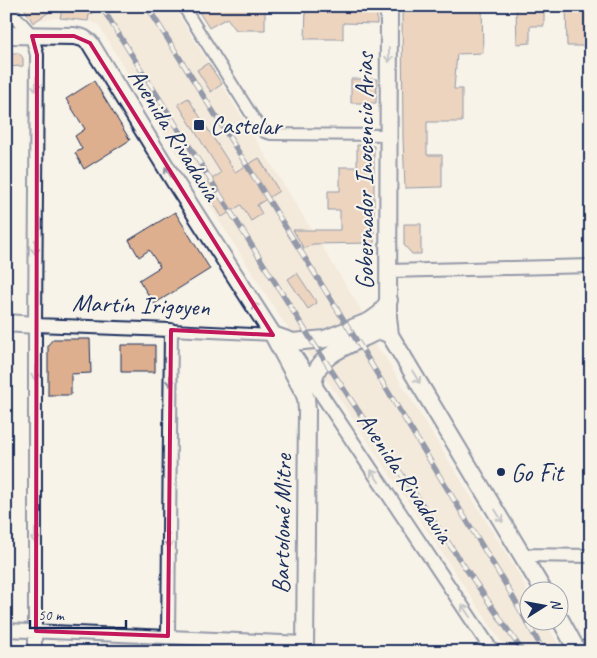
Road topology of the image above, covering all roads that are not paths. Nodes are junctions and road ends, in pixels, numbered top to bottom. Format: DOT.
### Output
graph roads {
  1 [pos="8,6"];
  2 [pos="183,6"];
  3 [pos="389,6"];
  4 [pos="6,35"];
  5 [pos="32,36"];
  6 [pos="389,135"];
  7 [pos="591,266"];
  8 [pos="389,271"];
  9 [pos="389,300"];
  10 [pos="6,324"];
  11 [pos="35,324"];
  12 [pos="171,330"];
  13 [pos="273,335"];
  14 [pos="390,335"];
  15 [pos="310,391"];
  16 [pos="523,556"];
  17 [pos="591,556"];
  18 [pos="537,580"];
  19 [pos="6,630"];
  20 [pos="566,630"];
  21 [pos="36,631"];
  22 [pos="168,636"];
  23 [pos="305,647"];
  24 [pos="35,652"];
  25 [pos="493,652"];
  26 [pos="578,652"];
  1 -- 5 [label="street"];
  2 -- 6 [label="street"];
  3 -- 6 [label="street, Gobernador Inocencio Arias, one-way"];
  4 -- 5 [label="street"];
  5 -- 11 [label="street, one-way"];
  13 -- 5 [label="street, Avenida Rivadavia, one-way"];
  6 -- 8 [label="street, Gobernador Inocencio Arias"];
  7 -- 8 [label="street"];
  8 -- 9 [label="street, Gobernador Inocencio Arias"];
  9 -- 13 [label="street"];
  9 -- 14 [label="street, Gobernador Inocencio Arias"];
  10 -- 11 [label="street, Martín Irigoyen"];
  11 -- 12 [label="street, Martín Irigoyen"];
  11 -- 21 [label="street, one-way"];
  12 -- 13 [label="street, Martín Irigoyen"];
  12 -- 22 [label="street, one-way"];
  13 -- 15 [label="street, Avenida Rivadavia"];
  14 -- 15 [label="street"];
  14 -- 16 [label="street, one-way"];
  15 -- 23 [label="street, Bartolomé Mitre"];
  25 -- 15 [label="street, Avenida Rivadavia, one-way"];
  16 -- 17 [label="street"];
  16 -- 18 [label="street"];
  19 -- 21 [label="street"];
  20 -- 26 [label="street"];
  21 -- 22 [label="street"];
  21 -- 24 [label="street"];
  22 -- 23 [label="street"];
}
